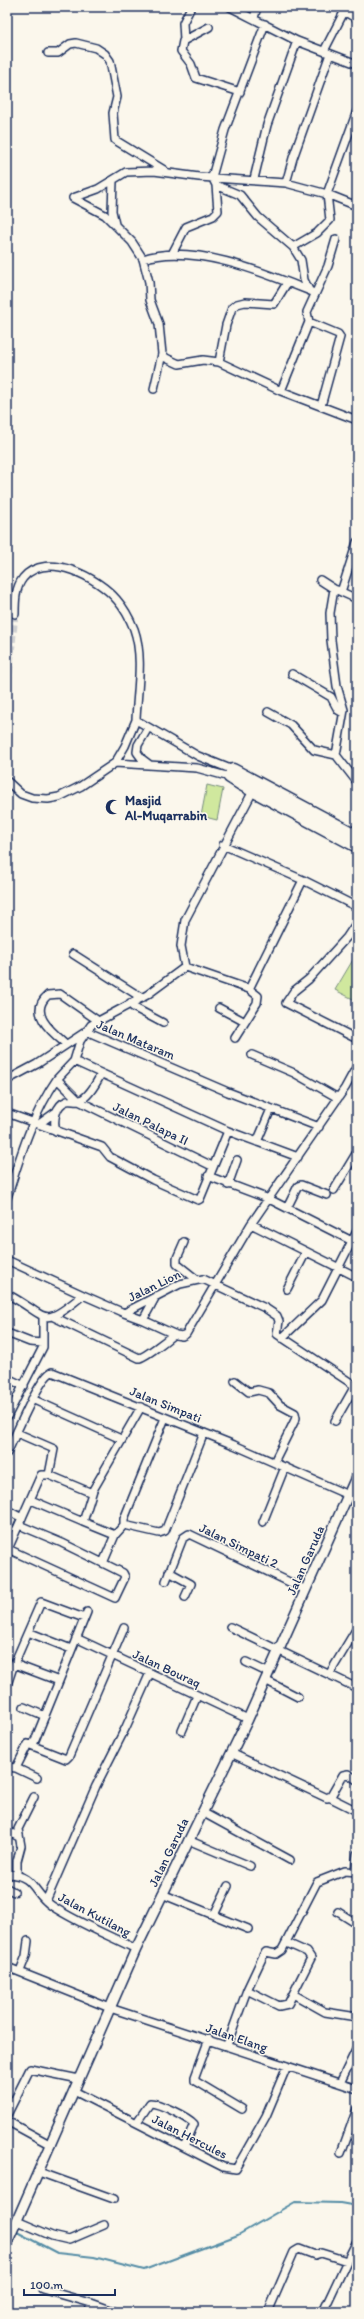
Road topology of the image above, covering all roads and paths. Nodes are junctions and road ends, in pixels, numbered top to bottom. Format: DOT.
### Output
graph roads {
  1 [pos="191,7"];
  2 [pos="230,7"];
  3 [pos="257,7"];
  4 [pos="254,18"];
  5 [pos="357,19"];
  6 [pos="265,24"];
  7 [pos="209,26"];
  8 [pos="184,40"];
  9 [pos="297,41"];
  10 [pos="48,53"];
  11 [pos="327,53"];
  12 [pos="357,64"];
  13 [pos="240,92"];
  14 [pos="357,111"];
  15 [pos="354,124"];
  16 [pos="166,172"];
  17 [pos="212,177"];
  18 [pos="254,179"];
  19 [pos="113,181"];
  20 [pos="286,183"];
  21 [pos="216,185"];
  22 [pos="327,194"];
  23 [pos="356,204"];
  24 [pos="114,224"];
  25 [pos="336,239"];
  26 [pos="293,247"];
  27 [pos="172,254"];
  28 [pos="143,259"];
  29 [pos="302,274"];
  30 [pos="289,283"];
  31 [pos="312,291"];
  32 [pos="309,322"];
  33 [pos="162,354"];
  34 [pos="219,362"];
  35 [pos="154,389"];
  36 [pos="281,391"];
  37 [pos="320,406"];
  38 [pos="357,419"];
  39 [pos="357,542"];
  40 [pos="320,580"];
  41 [pos="337,590"];
  42 [pos="357,599"];
  43 [pos="15,614"];
  44 [pos="292,674"];
  45 [pos="339,694"];
  46 [pos="331,697"];
  47 [pos="268,712"];
  48 [pos="344,713"];
  49 [pos="136,720"];
  50 [pos="148,728"];
  51 [pos="336,755"];
  52 [pos="115,762"];
  53 [pos="151,765"];
  54 [pos="231,774"];
  55 [pos="7,781"];
  56 [pos="357,782"];
  57 [pos="253,791"];
  58 [pos="336,829"];
  59 [pos="357,836"];
  60 [pos="224,845"];
  61 [pos="357,846"];
  62 [pos="303,880"];
  63 [pos="357,907"];
  64 [pos="357,922"];
  65 [pos="74,954"];
  66 [pos="185,967"];
  67 [pos="248,989"];
  68 [pos="142,998"];
  69 [pos="130,1004"];
  70 [pos="219,1008"];
  71 [pos="97,1020"];
  72 [pos="246,1022"];
  73 [pos="163,1024"];
  74 [pos="86,1031"];
  75 [pos="235,1038"];
  76 [pos="357,1038"];
  77 [pos="66,1044"];
  78 [pos="252,1055"];
  79 [pos="74,1061"];
  80 [pos="357,1066"];
  81 [pos="101,1074"];
  82 [pos="354,1078"];
  83 [pos="57,1079"];
  84 [pos="7,1080"];
  85 [pos="338,1098"];
  86 [pos="79,1101"];
  87 [pos="271,1109"];
  88 [pos="57,1111"];
  89 [pos="7,1113"];
  90 [pos="36,1123"];
  91 [pos="318,1127"];
  92 [pos="56,1131"];
  93 [pos="228,1131"];
  94 [pos="257,1142"];
  95 [pos="357,1152"];
  96 [pos="298,1157"];
  97 [pos="237,1160"];
  98 [pos="212,1166"];
  99 [pos="208,1176"];
  100 [pos="228,1185"];
  101 [pos="334,1190"];
  102 [pos="327,1195"];
  103 [pos="7,1198"];
  104 [pos="269,1199"];
  105 [pos="287,1208"];
  106 [pos="251,1224"];
  107 [pos="357,1231"];
  108 [pos="352,1241"];
  109 [pos="184,1242"];
  110 [pos="306,1252"];
  111 [pos="7,1260"];
  112 [pos="339,1268"];
  113 [pos="357,1277"];
  114 [pos="196,1279"];
  115 [pos="216,1284"];
  116 [pos="287,1289"];
  117 [pos="7,1294"];
  118 [pos="84,1295"];
  119 [pos="156,1296"];
  120 [pos="124,1313"];
  121 [pos="43,1317"];
  122 [pos="54,1317"];
  123 [pos="143,1320"];
  124 [pos="7,1333"];
  125 [pos="174,1334"];
  126 [pos="282,1338"];
  127 [pos="43,1343"];
  128 [pos="7,1378"];
  129 [pos="235,1381"];
  130 [pos="24,1386"];
  131 [pos="356,1387"];
  132 [pos="32,1399"];
  133 [pos="141,1407"];
  134 [pos="7,1418"];
  135 [pos="164,1418"];
  136 [pos="335,1421"];
  137 [pos="17,1433"];
  138 [pos="204,1433"];
  139 [pos="121,1439"];
  140 [pos="7,1453"];
  141 [pos="274,1462"];
  142 [pos="285,1467"];
  143 [pos="49,1475"];
  144 [pos="357,1475"];
  145 [pos="92,1493"];
  146 [pos="348,1495"];
  147 [pos="357,1499"];
  148 [pos="31,1500"];
  149 [pos="7,1510"];
  150 [pos="22,1518"];
  151 [pos="83,1522"];
  152 [pos="263,1522"];
  153 [pos="19,1525"];
  154 [pos="124,1525"];
  155 [pos="115,1535"];
  156 [pos="103,1563"];
  157 [pos="169,1572"];
  158 [pos="166,1580"];
  159 [pos="306,1590"];
  160 [pos="185,1597"];
  161 [pos="230,1627"];
  162 [pos="124,1628"];
  163 [pos="357,1628"];
  164 [pos="28,1632"];
  165 [pos="76,1638"];
  166 [pos="71,1649"];
  167 [pos="279,1649"];
  168 [pos="111,1655"];
  169 [pos="246,1662"];
  170 [pos="14,1664"];
  171 [pos="150,1673"];
  172 [pos="330,1673"];
  173 [pos="267,1676"];
  174 [pos="59,1681"];
  175 [pos="7,1685"];
  176 [pos="357,1688"];
  177 [pos="197,1696"];
  178 [pos="298,1697"];
  179 [pos="24,1707"];
  180 [pos="45,1716"];
  181 [pos="248,1720"];
  182 [pos="182,1731"];
  183 [pos="33,1745"];
  184 [pos="231,1753"];
  185 [pos="7,1767"];
  186 [pos="16,1768"];
  187 [pos="37,1778"];
  188 [pos="357,1780"];
  189 [pos="34,1797"];
  190 [pos="329,1798"];
  191 [pos="357,1811"];
  192 [pos="202,1812"];
  193 [pos="7,1831"];
  194 [pos="19,1837"];
  195 [pos="188,1840"];
  196 [pos="357,1854"];
  197 [pos="290,1860"];
  198 [pos="250,1866"];
  199 [pos="356,1872"];
  200 [pos="10,1875"];
  201 [pos="228,1886"];
  202 [pos="7,1888"];
  203 [pos="14,1892"];
  204 [pos="162,1894"];
  205 [pos="46,1901"];
  206 [pos="338,1912"];
  207 [pos="214,1915"];
  208 [pos="357,1924"];
  209 [pos="248,1929"];
  210 [pos="28,1941"];
  211 [pos="287,1943"];
  212 [pos="136,1949"];
  213 [pos="7,1967"];
  214 [pos="20,1971"];
  215 [pos="247,1990"];
  216 [pos="293,1994"];
  217 [pos="110,2008"];
  218 [pos="357,2017"];
  219 [pos="209,2040"];
  220 [pos="227,2045"];
  221 [pos="357,2048"];
  222 [pos="287,2066"];
  223 [pos="79,2079"];
  224 [pos="340,2083"];
  225 [pos="357,2089"];
  226 [pos="74,2091"];
  227 [pos="242,2109"];
  228 [pos="357,2109"];
  229 [pos="7,2115"];
  230 [pos="7,2121"];
  231 [pos="137,2122"];
  232 [pos="51,2145"];
  233 [pos="184,2147"];
  234 [pos="341,2153"];
  235 [pos="39,2172"];
  236 [pos="114,2199"];
  237 [pos="17,2224"];
  238 [pos="104,2225"];
  239 [pos="8,2241"];
  240 [pos="357,2241"];
  241 [pos="347,2261"];
  242 [pos="42,2289"];
  243 [pos="90,2303"];
  244 [pos="88,2312"];
  245 [pos="116,2312"];
  246 [pos="268,2312"];
  247 [pos="323,2312"];
  1 -- 8 [label="street"];
  2 -- 4 [label="street"];
  3 -- 4 [label="street"];
  4 -- 6 [label="street"];
  5 -- 11 [label="street"];
  6 -- 9 [label="street"];
  6 -- 13 [label="street"];
  7 -- 8 [label="street"];
  8 -- 13 [label="street"];
  9 -- 11 [label="street"];
  9 -- 18 [label="street"];
  10 -- 16 [label="street"];
  11 -- 12 [label="street"];
  11 -- 20 [label="street"];
  13 -- 17 [label="street"];
  14 -- 15 [label="street"];
  15 -- 22 [label="street"];
  16 -- 17 [label="street"];
  16 -- 19 [label="street"];
  17 -- 18 [label="street"];
  17 -- 21 [label="street"];
  18 -- 20 [label="street"];
  19 -- 24 [label="street"];
  19 -- 24 [label="street"];
  20 -- 22 [label="street"];
  21 -- 26 [label="street"];
  21 -- 27 [label="street"];
  22 -- 23 [label="street"];
  22 -- 26 [label="street"];
  24 -- 28 [label="street"];
  25 -- 31 [label="street"];
  26 -- 29 [label="street"];
  27 -- 28 [label="street"];
  27 -- 30 [label="street"];
  28 -- 33 [label="street"];
  29 -- 30 [label="street"];
  29 -- 31 [label="street"];
  30 -- 31 [label="street"];
  30 -- 34 [label="street"];
  31 -- 32 [label="street"];
  32 -- 36 [label="street"];
  32 -- 37 [label="street"];
  33 -- 34 [label="street"];
  33 -- 35 [label="street"];
  34 -- 36 [label="street"];
  36 -- 37 [label="street"];
  37 -- 38 [label="street"];
  39 -- 41 [label="street"];
  40 -- 41 [label="street"];
  41 -- 42 [label="street"];
  41 -- 45 [label="street"];
  43 -- 49 [label="street"];
  44 -- 46 [label="street"];
  45 -- 46 [label="street"];
  45 -- 48 [label="street"];
  46 -- 48 [label="street"];
  47 -- 51 [label="street"];
  48 -- 51 [label="street"];
  49 -- 50 [label="street"];
  49 -- 52 [label="street"];
  50 -- 53 [label="street"];
  50 -- 54 [label="street"];
  51 -- 56 [label="street"];
  52 -- 53 [label="street"];
  52 -- 55 [label="street"];
  53 -- 54 [label="street"];
  54 -- 57 [label="highway"];
  54 -- 58 [label="highway"];
  57 -- 58 [label="highway"];
  57 -- 60 [label="street"];
  58 -- 59 [label="highway"];
  58 -- 61 [label="highway"];
  60 -- 62 [label="street"];
  60 -- 66 [label="street"];
  62 -- 63 [label="street"];
  62 -- 67 [label="street"];
  64 -- 76 [label="street"];
  65 -- 68 [label="street"];
  66 -- 67 [label="street"];
  66 -- 68 [label="street, Jalan Mataram"];
  67 -- 72 [label="street"];
  68 -- 69 [label="street, Jalan Mataram"];
  69 -- 71 [label="street, Jalan Mataram"];
  69 -- 73 [label="street"];
  70 -- 72 [label="street"];
  71 -- 74 [label="street, Jalan Mataram"];
  71 -- 77 [label="street"];
  72 -- 75 [label="street"];
  74 -- 77 [label="street"];
  74 -- 79 [label="street"];
  74 -- 87 [label="street, Jalan Mataram"];
  77 -- 84 [label="street"];
  78 -- 85 [label="street"];
  79 -- 81 [label="street"];
  79 -- 83 [label="street"];
  80 -- 82 [label="street"];
  81 -- 86 [label="street"];
  81 -- 93 [label="street"];
  82 -- 85 [label="street"];
  83 -- 86 [label="street, Jalan Palapa II"];
  83 -- 90 [label="street"];
  85 -- 91 [label="street"];
  86 -- 88 [label="street"];
  86 -- 98 [label="street, Jalan Palapa II"];
  87 -- 91 [label="street, Jalan Mataram"];
  87 -- 94 [label="street"];
  88 -- 90 [label="street"];
  88 -- 92 [label="street"];
  89 -- 90 [label="street"];
  90 -- 92 [label="street"];
  90 -- 103 [label="street"];
  91 -- 96 [label="street"];
  92 -- 99 [label="street"];
  93 -- 94 [label="street"];
  93 -- 98 [label="street"];
  94 -- 96 [label="street"];
  95 -- 101 [label="street"];
  96 -- 104 [label="street"];
  97 -- 100 [label="street"];
  98 -- 99 [label="street"];
  99 -- 100 [label="street"];
  100 -- 104 [label="street"];
  102 -- 105 [label="street"];
  104 -- 105 [label="street"];
  104 -- 106 [label="street"];
  105 -- 108 [label="street"];
  106 -- 110 [label="street"];
  106 -- 115 [label="street"];
  107 -- 108 [label="street"];
  108 -- 112 [label="street"];
  109 -- 114 [label="street"];
  110 -- 112 [label="street"];
  110 -- 116 [label="street"];
  111 -- 118 [label="street, Jalan Lion"];
  112 -- 113 [label="street"];
  112 -- 126 [label="street"];
  114 -- 115 [label="street, Jalan Lion"];
  114 -- 119 [label="street, Jalan Lion"];
  115 -- 125 [label="street"];
  115 -- 126 [label="street, Jalan Lion"];
  117 -- 121 [label="street"];
  118 -- 120 [label="street, Jalan Lion"];
  118 -- 122 [label="street"];
  119 -- 120 [label="street, Jalan Lion"];
  119 -- 123 [label="street"];
  120 -- 123 [label="street"];
  121 -- 122 [label="street"];
  121 -- 127 [label="street"];
  122 -- 125 [label="street"];
  123 -- 125 [label="street"];
  124 -- 127 [label="street"];
  126 -- 131 [label="street"];
  127 -- 130 [label="street"];
  128 -- 130 [label="street"];
  129 -- 141 [label="street"];
  130 -- 134 [label="street"];
  131 -- 136 [label="street"];
  132 -- 133 [label="street, Jalan Simpati"];
  132 -- 137 [label="street, Jalan Simpati"];
  132 -- 139 [label="street"];
  133 -- 135 [label="street, Jalan Simpati"];
  133 -- 139 [label="street"];
  135 -- 138 [label="street, Jalan Simpati"];
  135 -- 154 [label="street"];
  137 -- 140 [label="street, Jalan Simpati"];
  137 -- 143 [label="street"];
  138 -- 141 [label="street, Jalan Simpati"];
  138 -- 154 [label="street"];
  139 -- 145 [label="street"];
  141 -- 142 [label="street, Jalan Simpati"];
  142 -- 146 [label="street, Jalan Simpati"];
  142 -- 152 [label="street"];
  143 -- 145 [label="street"];
  143 -- 148 [label="street"];
  144 -- 146 [label="street, Jalan Garuda"];
  145 -- 151 [label="street"];
  146 -- 147 [label="street, Jalan Simpati"];
  146 -- 159 [label="street, Jalan Garuda"];
  148 -- 150 [label="street"];
  148 -- 151 [label="street"];
  149 -- 150 [label="street"];
  150 -- 153 [label="street"];
  151 -- 155 [label="street"];
  153 -- 156 [label="street"];
  153 -- 156 [label="street"];
  154 -- 155 [label="street"];
  155 -- 156 [label="street"];
  157 -- 158 [label="street, Jalan Simpati 2"];
  157 -- 159 [label="street, Jalan Simpati 2"];
  157 -- 160 [label="street"];
  159 -- 167 [label="street, Jalan Garuda"];
  161 -- 167 [label="street"];
  162 -- 168 [label="street"];
  163 -- 172 [label="street"];
  164 -- 165 [label="street"];
  164 -- 166 [label="street"];
  164 -- 170 [label="street"];
  165 -- 166 [label="street"];
  165 -- 168 [label="street, Jalan Bouraq"];
  166 -- 174 [label="street"];
  167 -- 172 [label="street"];
  167 -- 173 [label="street, Jalan Garuda"];
  168 -- 171 [label="street, Jalan Bouraq"];
  168 -- 183 [label="street"];
  169 -- 173 [label="street"];
  170 -- 174 [label="street"];
  170 -- 175 [label="street"];
  171 -- 177 [label="street, Jalan Bouraq"];
  171 -- 205 [label="street"];
  172 -- 176 [label="street"];
  173 -- 178 [label="street"];
  173 -- 181 [label="street, Jalan Garuda"];
  174 -- 180 [label="street"];
  177 -- 181 [label="street, Jalan Bouraq"];
  177 -- 182 [label="street"];
  179 -- 180 [label="street"];
  180 -- 183 [label="street"];
  181 -- 184 [label="street, Jalan Garuda"];
  183 -- 186 [label="street"];
  184 -- 190 [label="street"];
  184 -- 192 [label="street, Jalan Garuda"];
  185 -- 186 [label="street"];
  186 -- 187 [label="street"];
  188 -- 190 [label="street"];
  189 -- 194 [label="street"];
  190 -- 191 [label="street"];
  192 -- 195 [label="street, Jalan Garuda"];
  192 -- 197 [label="street"];
  193 -- 194 [label="street"];
  194 -- 200 [label="street"];
  195 -- 198 [label="street"];
  195 -- 204 [label="street, Jalan Garuda"];
  196 -- 199 [label="street"];
  199 -- 211 [label="street"];
  200 -- 205 [label="street, Jalan Kutilang"];
  201 -- 207 [label="street"];
  202 -- 203 [label="street"];
  204 -- 207 [label="street"];
  204 -- 212 [label="street, Jalan Garuda"];
  205 -- 212 [label="street, Jalan Kutilang"];
  206 -- 208 [label="street"];
  207 -- 209 [label="street"];
  210 -- 214 [label="street"];
  211 -- 215 [label="street"];
  211 -- 216 [label="street"];
  212 -- 217 [label="street, Jalan Garuda"];
  213 -- 214 [label="street, Jalan Elang"];
  214 -- 217 [label="street, Jalan Elang"];
  215 -- 216 [label="street"];
  215 -- 220 [label="street"];
  216 -- 218 [label="street"];
  217 -- 219 [label="street, Jalan Elang"];
  217 -- 223 [label="street, Jalan Garuda"];
  219 -- 220 [label="street, Jalan Elang"];
  219 -- 227 [label="street"];
  220 -- 222 [label="street, Jalan Elang"];
  221 -- 224 [label="street"];
  222 -- 224 [label="street, Jalan Elang"];
  222 -- 233 [label="street, Jalan Hercules"];
  223 -- 226 [label="street, Jalan Garuda"];
  223 -- 229 [label="street"];
  224 -- 225 [label="street, Jalan Elang"];
  226 -- 231 [label="street, Jalan Hercules"];
  226 -- 232 [label="street, Jalan Garuda"];
  228 -- 234 [label="street"];
  230 -- 232 [label="street"];
  231 -- 233 [label="street, Jalan Hercules"];
  231 -- 233 [label="street"];
  232 -- 235 [label="street, Jalan Garuda"];
  235 -- 236 [label="street"];
  235 -- 237 [label="street, Jalan Garuda"];
  237 -- 238 [label="street"];
  237 -- 239 [label="street, Jalan Garuda"];
  240 -- 241 [label="street"];
  241 -- 246 [label="street"];
  241 -- 247 [label="street"];
  242 -- 243 [label="street"];
  243 -- 244 [label="street"];
  243 -- 245 [label="street"];
}
